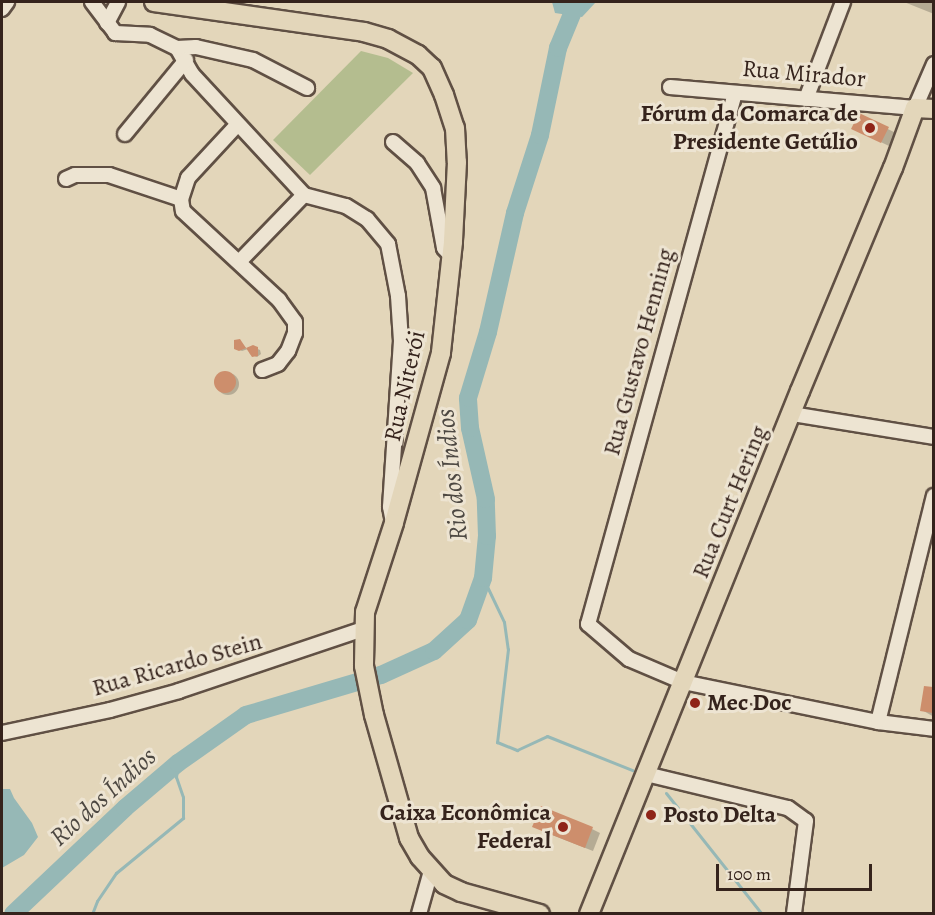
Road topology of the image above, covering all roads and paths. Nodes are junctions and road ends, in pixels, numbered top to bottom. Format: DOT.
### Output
graph roads {
  1 [pos="7,2"];
  2 [pos="92,2"];
  3 [pos="118,2"];
  4 [pos="154,2"];
  5 [pos="843,2"];
  6 [pos="2,9"];
  7 [pos="107,23"];
  8 [pos="177,48"];
  9 [pos="186,60"];
  10 [pos="933,63"];
  11 [pos="670,87"];
  12 [pos="307,88"];
  13 [pos="735,93"];
  14 [pos="806,99"];
  15 [pos="915,108"];
  16 [pos="933,109"];
  17 [pos="237,125"];
  18 [pos="126,134"];
  19 [pos="393,142"];
  20 [pos="66,178"];
  21 [pos="304,195"];
  22 [pos="182,199"];
  23 [pos="452,257"];
  24 [pos="239,262"];
  25 [pos="262,370"];
  26 [pos="792,414"];
  27 [pos="933,437"];
  28 [pos="933,496"];
  29 [pos="394,524"];
  30 [pos="363,629"];
  31 [pos="683,682"];
  32 [pos="878,722"];
  33 [pos="933,729"];
  34 [pos="2,733"];
  35 [pos="646,774"];
  36 [pos="431,871"];
  37 [pos="589,913"];
  38 [pos="419,914"];
  39 [pos="540,914"];
  40 [pos="794,914"];
  1 -- 6 [label="street"];
  2 -- 7 [label="street"];
  3 -- 7 [label="street"];
  4 -- 23 [label="main road, Rua Niterói"];
  5 -- 14 [label="street"];
  7 -- 8 [label="street"];
  8 -- 9 [label="street"];
  8 -- 12 [label="street"];
  9 -- 17 [label="street"];
  9 -- 18 [label="street"];
  10 -- 15 [label="street"];
  11 -- 13 [label="street, Rua Mirador"];
  13 -- 14 [label="street, Rua Mirador"];
  13 -- 31 [label="street, Rua Gustavo Henning"];
  14 -- 15 [label="street, Rua Mirador"];
  15 -- 16 [label="main road, Rua Mirador"];
  15 -- 26 [label="main road, Rua Curt Hering"];
  17 -- 21 [label="street"];
  17 -- 22 [label="street"];
  19 -- 23 [label="street"];
  20 -- 22 [label="street"];
  21 -- 24 [label="street"];
  21 -- 29 [label="street"];
  22 -- 24 [label="street"];
  23 -- 29 [label="main road, Rua Niterói"];
  24 -- 25 [label="street"];
  26 -- 27 [label="street"];
  26 -- 31 [label="main road, Rua Curt Hering"];
  28 -- 32 [label="street"];
  29 -- 30 [label="main road, Rua Niterói"];
  30 -- 34 [label="street, Rua Ricardo Stein"];
  30 -- 36 [label="main road, Rua Niterói"];
  31 -- 32 [label="street"];
  31 -- 35 [label="main road, Rua Curt Hering"];
  32 -- 33 [label="street"];
  35 -- 37 [label="main road, Rua Curt Hering"];
  35 -- 40 [label="street"];
  36 -- 38 [label="street"];
  36 -- 39 [label="main road, Rua Niterói"];
}
